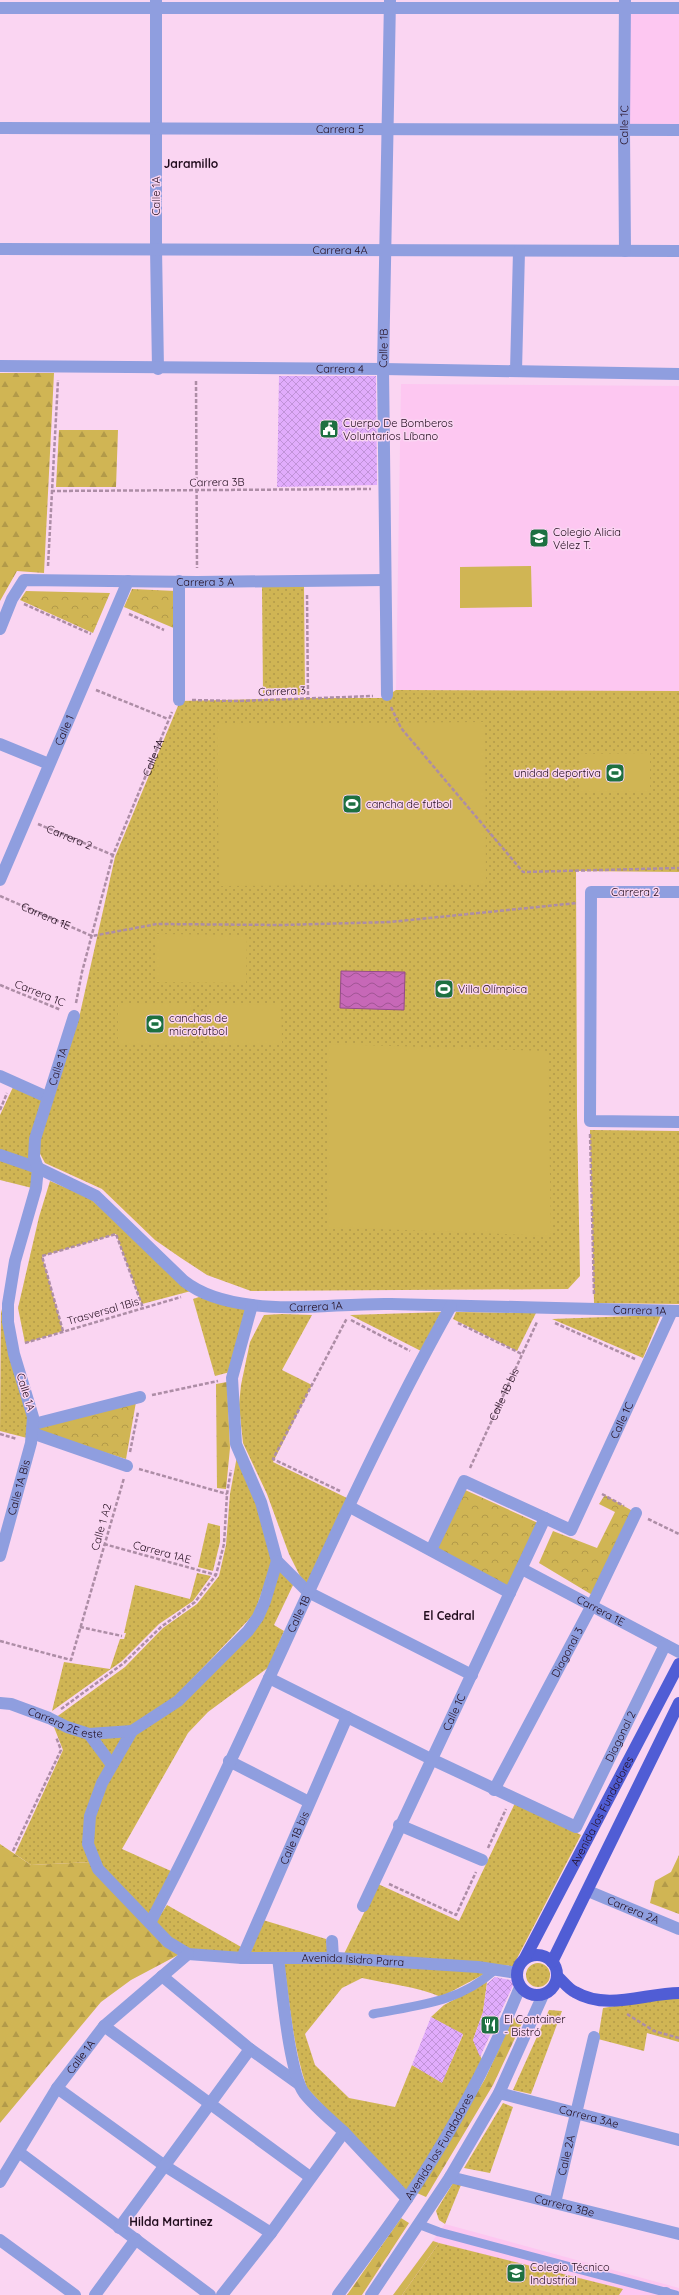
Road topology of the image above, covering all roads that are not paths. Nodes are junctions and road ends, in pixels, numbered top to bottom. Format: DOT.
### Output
graph roads {
  1 [pos="156,4"];
  2 [pos="390,4"];
  3 [pos="625,4"];
  4 [pos="0,8"];
  5 [pos="679,8"];
  6 [pos="0,128"];
  7 [pos="156,128"];
  8 [pos="387,130"];
  9 [pos="679,130"];
  10 [pos="624,131"];
  11 [pos="156,248"];
  12 [pos="0,249"];
  13 [pos="386,249"];
  14 [pos="519,251"];
  15 [pos="625,251"];
  16 [pos="679,251"];
  17 [pos="0,366"];
  18 [pos="158,369"];
  19 [pos="383,369"];
  20 [pos="516,371"];
  21 [pos="679,374"];
  22 [pos="385,580"];
  23 [pos="128,581"];
  24 [pos="179,581"];
  25 [pos="0,629"];
  26 [pos="387,695"];
  27 [pos="179,700"];
  28 [pos="0,744"];
  29 [pos="49,764"];
  30 [pos="0,880"];
  31 [pos="679,892"];
  32 [pos="74,1016"];
  33 [pos="0,1076"];
  34 [pos="47,1098"];
  35 [pos="679,1122"];
  36 [pos="0,1155"];
  37 [pos="38,1168"];
  38 [pos="252,1305"];
  39 [pos="675,1311"];
  40 [pos="449,1312"];
  41 [pos="140,1397"];
  42 [pos="32,1433"];
  43 [pos="127,1466"];
  44 [pos="352,1502"];
  45 [pos="636,1513"];
  46 [pos="545,1518"];
  47 [pos="431,1550"];
  48 [pos="0,1556"];
  49 [pos="277,1561"];
  50 [pos="522,1569"];
  51 [pos="308,1592"];
  52 [pos="510,1593"];
  53 [pos="591,1607"];
  54 [pos="665,1645"];
  55 [pos="679,1652"];
  56 [pos="679,1664"];
  57 [pos="472,1675"];
  58 [pos="269,1678"];
  59 [pos="0,1703"];
  60 [pos="679,1703"];
  61 [pos="347,1718"];
  62 [pos="132,1731"];
  63 [pos="89,1734"];
  64 [pos="431,1760"];
  65 [pos="229,1761"];
  66 [pos="112,1765"];
  67 [pos="494,1790"];
  68 [pos="309,1802"];
  69 [pos="399,1825"];
  70 [pos="482,1860"];
  71 [pos="588,1892"];
  72 [pos="362,1906"];
  73 [pos="150,1923"];
  74 [pos="679,1929"];
  75 [pos="332,1941"];
  76 [pos="188,1954"];
  77 [pos="242,1958"];
  78 [pos="278,1958"];
  79 [pos="334,1958"];
  80 [pos="525,1958"];
  81 [pos="552,1962"];
  82 [pos="495,1970"];
  83 [pos="517,1973"];
  84 [pos="162,1976"];
  85 [pos="557,1976"];
  86 [pos="520,1987"];
  87 [pos="679,1993"];
  88 [pos="543,1995"];
  89 [pos="373,2014"];
  90 [pos="104,2026"];
  91 [pos="594,2037"];
  92 [pos="250,2049"];
  93 [pos="299,2084"];
  94 [pos="57,2088"];
  95 [pos="499,2093"];
  96 [pos="211,2104"];
  97 [pos="575,2111"];
  98 [pos="344,2132"];
  99 [pos="679,2140"];
  100 [pos="20,2153"];
  101 [pos="165,2166"];
  102 [pos="310,2177"];
  103 [pos="450,2177"];
  104 [pos="0,2182"];
  105 [pos="407,2199"];
  106 [pos="555,2203"];
  107 [pos="418,2224"];
  108 [pos="119,2228"];
  109 [pos="270,2233"];
  110 [pos="679,2234"];
  111 [pos="136,2239"];
  112 [pos="0,2240"];
  113 [pos="669,2294"];
  114 [pos="75,2295"];
  115 [pos="95,2295"];
  116 [pos="210,2295"];
  117 [pos="222,2295"];
  118 [pos="338,2295"];
  119 [pos="372,2295"];
  1 -- 2 [label="street"];
  1 -- 4 [label="street"];
  1 -- 7 [label="street, Calle 1A"];
  2 -- 3 [label="street"];
  2 -- 8 [label="street, Calle 1B"];
  3 -- 5 [label="street"];
  3 -- 10 [label="street, Calle 1C"];
  6 -- 7 [label="street, Carrera 5"];
  7 -- 8 [label="street, Carrera 5"];
  7 -- 11 [label="street, Calle 1A"];
  8 -- 10 [label="street, Carrera 5"];
  8 -- 13 [label="street, Calle 1B"];
  9 -- 10 [label="street, Carrera 5"];
  10 -- 15 [label="street, Calle 1C"];
  11 -- 12 [label="street, Carrera 4A"];
  11 -- 13 [label="street, Carrera 4A"];
  11 -- 18 [label="street, Calle 1A"];
  13 -- 14 [label="street, Carrera 4A"];
  13 -- 19 [label="street, Calle 1B"];
  14 -- 15 [label="street, Carrera 4A"];
  14 -- 20 [label="street"];
  15 -- 16 [label="street, Carrera 4A"];
  17 -- 18 [label="street, Carrera 4"];
  18 -- 19 [label="street, Carrera 4"];
  19 -- 20 [label="street, Carrera 4"];
  19 -- 22 [label="street, Calle 1B"];
  20 -- 21 [label="street, Carrera 4"];
  22 -- 24 [label="street, Carrera 3 A"];
  22 -- 26 [label="street, Calle 1B"];
  23 -- 24 [label="street, Carrera 3 A"];
  23 -- 25 [label="street, Carrera 3 A"];
  23 -- 29 [label="street, Calle 1"];
  24 -- 27 [label="street"];
  28 -- 29 [label="street"];
  29 -- 30 [label="street, Calle 1"];
  31 -- 35 [label="street, Carrera 2"];
  32 -- 34 [label="street, Calle 1A"];
  33 -- 34 [label="street"];
  34 -- 37 [label="street, Calle 1A"];
  36 -- 37 [label="street, Carrera 1A"];
  37 -- 38 [label="street, Carrera 1A"];
  37 -- 42 [label="street, Calle 1A"];
  38 -- 40 [label="street, Carrera 1A"];
  38 -- 49 [label="street"];
  39 -- 40 [label="street, Carrera 1A"];
  39 -- 46 [label="street, Calle 1C"];
  40 -- 44 [label="street, Calle 1B"];
  41 -- 42 [label="street"];
  42 -- 43 [label="street"];
  42 -- 48 [label="street, Calle 1A Bis"];
  44 -- 47 [label="street"];
  44 -- 51 [label="street, Calle 1B"];
  45 -- 53 [label="street, Diagonal 3"];
  46 -- 47 [label="street"];
  46 -- 50 [label="street, Calle 1C"];
  47 -- 52 [label="street"];
  49 -- 51 [label="street"];
  49 -- 62 [label="street"];
  50 -- 52 [label="street, Calle 1C"];
  50 -- 53 [label="street, Carrera 1E"];
  51 -- 57 [label="street"];
  51 -- 58 [label="street, Calle 1B"];
  52 -- 57 [label="street, Calle 1C"];
  53 -- 54 [label="street, Carrera 1E"];
  53 -- 67 [label="street, Diagonal 3"];
  54 -- 55 [label="street, Carrera 1E"];
  54 -- 67 [label="street, Diagonal 2"];
  56 -- 80 [label="main road, Avenida los Fundadores"];
  57 -- 64 [label="street, Calle 1C"];
  58 -- 61 [label="street"];
  58 -- 65 [label="street, Calle 1B"];
  59 -- 63 [label="street, Carrera 2E este"];
  60 -- 71 [label="main road, Avenida los Fundadores"];
  61 -- 64 [label="street"];
  61 -- 68 [label="street, Calle 1B bis"];
  62 -- 63 [label="street, Carrera 2E este"];
  62 -- 66 [label="street"];
  63 -- 66 [label="street"];
  64 -- 67 [label="street"];
  64 -- 69 [label="street, Calle 1C"];
  65 -- 68 [label="street"];
  65 -- 73 [label="street, Calle 1B"];
  66 -- 73 [label="street"];
  68 -- 77 [label="street, Calle 1B bis"];
  69 -- 70 [label="street"];
  69 -- 72 [label="street, Calle 1C"];
  71 -- 74 [label="street, Carrera 2A"];
  71 -- 81 [label="main road, Avenida los Fundadores"];
  73 -- 76 [label="street"];
  75 -- 79 [label="street"];
  76 -- 77 [label="street, Avenida Isidro Parra"];
  76 -- 84 [label="street, Calle 1A"];
  77 -- 78 [label="street, Avenida Isidro Parra"];
  78 -- 79 [label="street, Avenida Isidro Parra"];
  78 -- 93 [label="street"];
  79 -- 82 [label="street, Avenida Isidro Parra"];
  80 -- 81 [label="main road"];
  80 -- 83 [label="main road"];
  81 -- 85 [label="main road"];
  82 -- 83 [label="street, Avenida Isidro Parra"];
  82 -- 89 [label="lane"];
  83 -- 86 [label="main road"];
  84 -- 90 [label="street, Calle 1A"];
  84 -- 92 [label="street"];
  85 -- 87 [label="main road"];
  85 -- 88 [label="main road"];
  86 -- 88 [label="main road"];
  86 -- 105 [label="street, Avenida los Fundadores"];
  88 -- 95 [label="street"];
  90 -- 94 [label="street, Calle 1A"];
  90 -- 96 [label="street"];
  91 -- 97 [label="street, Calle 2A"];
  92 -- 93 [label="street"];
  92 -- 96 [label="street"];
  93 -- 98 [label="street"];
  94 -- 100 [label="street, Calle 1A"];
  94 -- 101 [label="street"];
  95 -- 97 [label="street, Carrera 3Ae"];
  95 -- 103 [label="street"];
  96 -- 101 [label="street"];
  96 -- 102 [label="street"];
  97 -- 99 [label="street, Carrera 3Ae"];
  97 -- 106 [label="street, Calle 2A"];
  98 -- 102 [label="street"];
  98 -- 105 [label="street"];
  100 -- 104 [label="street, Calle 1A"];
  100 -- 108 [label="street"];
  101 -- 108 [label="street"];
  101 -- 109 [label="street"];
  102 -- 109 [label="street"];
  103 -- 106 [label="street, Carrera 3Be"];
  103 -- 107 [label="street"];
  105 -- 118 [label="street, Avenida los Fundadores"];
  106 -- 110 [label="street, Carrera 3Be"];
  107 -- 113 [label="lane"];
  107 -- 119 [label="street"];
  108 -- 111 [label="street"];
  109 -- 117 [label="street"];
  111 -- 115 [label="street"];
  111 -- 116 [label="street"];
  112 -- 114 [label="street"];
}
